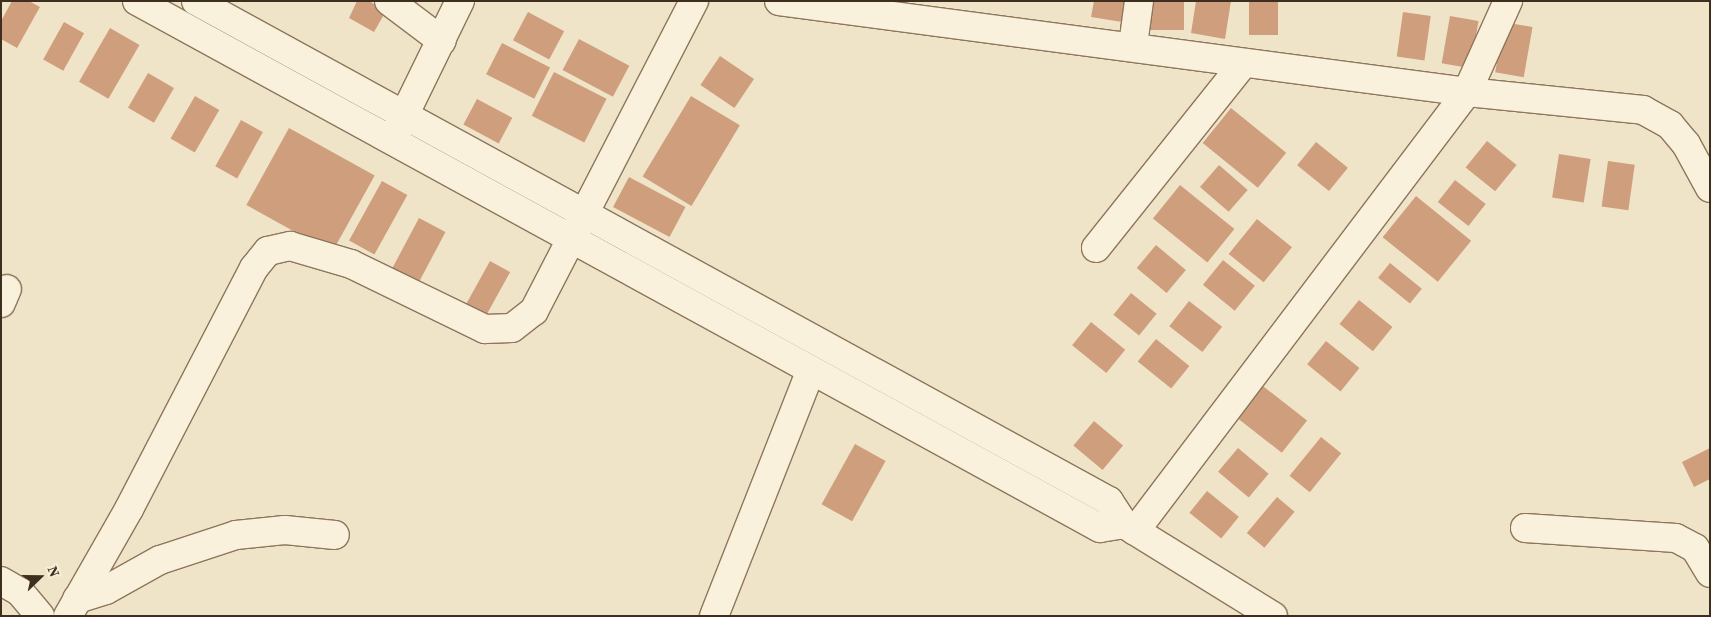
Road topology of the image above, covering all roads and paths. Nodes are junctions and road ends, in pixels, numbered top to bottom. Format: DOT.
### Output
graph roads {
  1 [pos="137,1"];
  2 [pos="196,1"];
  3 [pos="389,1"];
  4 [pos="460,1"];
  5 [pos="694,1"];
  6 [pos="779,1"];
  7 [pos="1139,1"];
  8 [pos="1508,1"];
  9 [pos="442,40"];
  10 [pos="1133,45"];
  11 [pos="1243,64"];
  12 [pos="1467,92"];
  13 [pos="404,115"];
  14 [pos="391,141"];
  15 [pos="1710,188"];
  16 [pos="584,214"];
  17 [pos="572,238"];
  18 [pos="1096,248"];
  19 [pos="811,370"];
  20 [pos="1130,528"];
  21 [pos="1525,528"];
  22 [pos="335,535"];
  23 [pos="1710,573"];
  24 [pos="1,580"];
  25 [pos="72,607"];
  26 [pos="40,616"];
  27 [pos="714,616"];
  28 [pos="1273,616"];
  1 -- 14 [label="street"];
  2 -- 13 [label="street"];
  3 -- 9 [label="street"];
  4 -- 9 [label="street"];
  5 -- 16 [label="street"];
  6 -- 10 [label="street"];
  7 -- 10 [label="street"];
  8 -- 12 [label="street"];
  9 -- 13 [label="street"];
  10 -- 11 [label="street"];
  11 -- 12 [label="street"];
  11 -- 18 [label="street"];
  12 -- 15 [label="street"];
  12 -- 20 [label="street"];
  13 -- 14 [label="street"];
  13 -- 16 [label="street"];
  14 -- 17 [label="street"];
  16 -- 17 [label="street"];
  16 -- 20 [label="street"];
  17 -- 19 [label="street"];
  17 -- 25 [label="street"];
  19 -- 20 [label="street"];
  19 -- 27 [label="street"];
  20 -- 28 [label="street"];
  21 -- 23 [label="street"];
  22 -- 25 [label="street"];
  24 -- 26 [label="street"];
}
